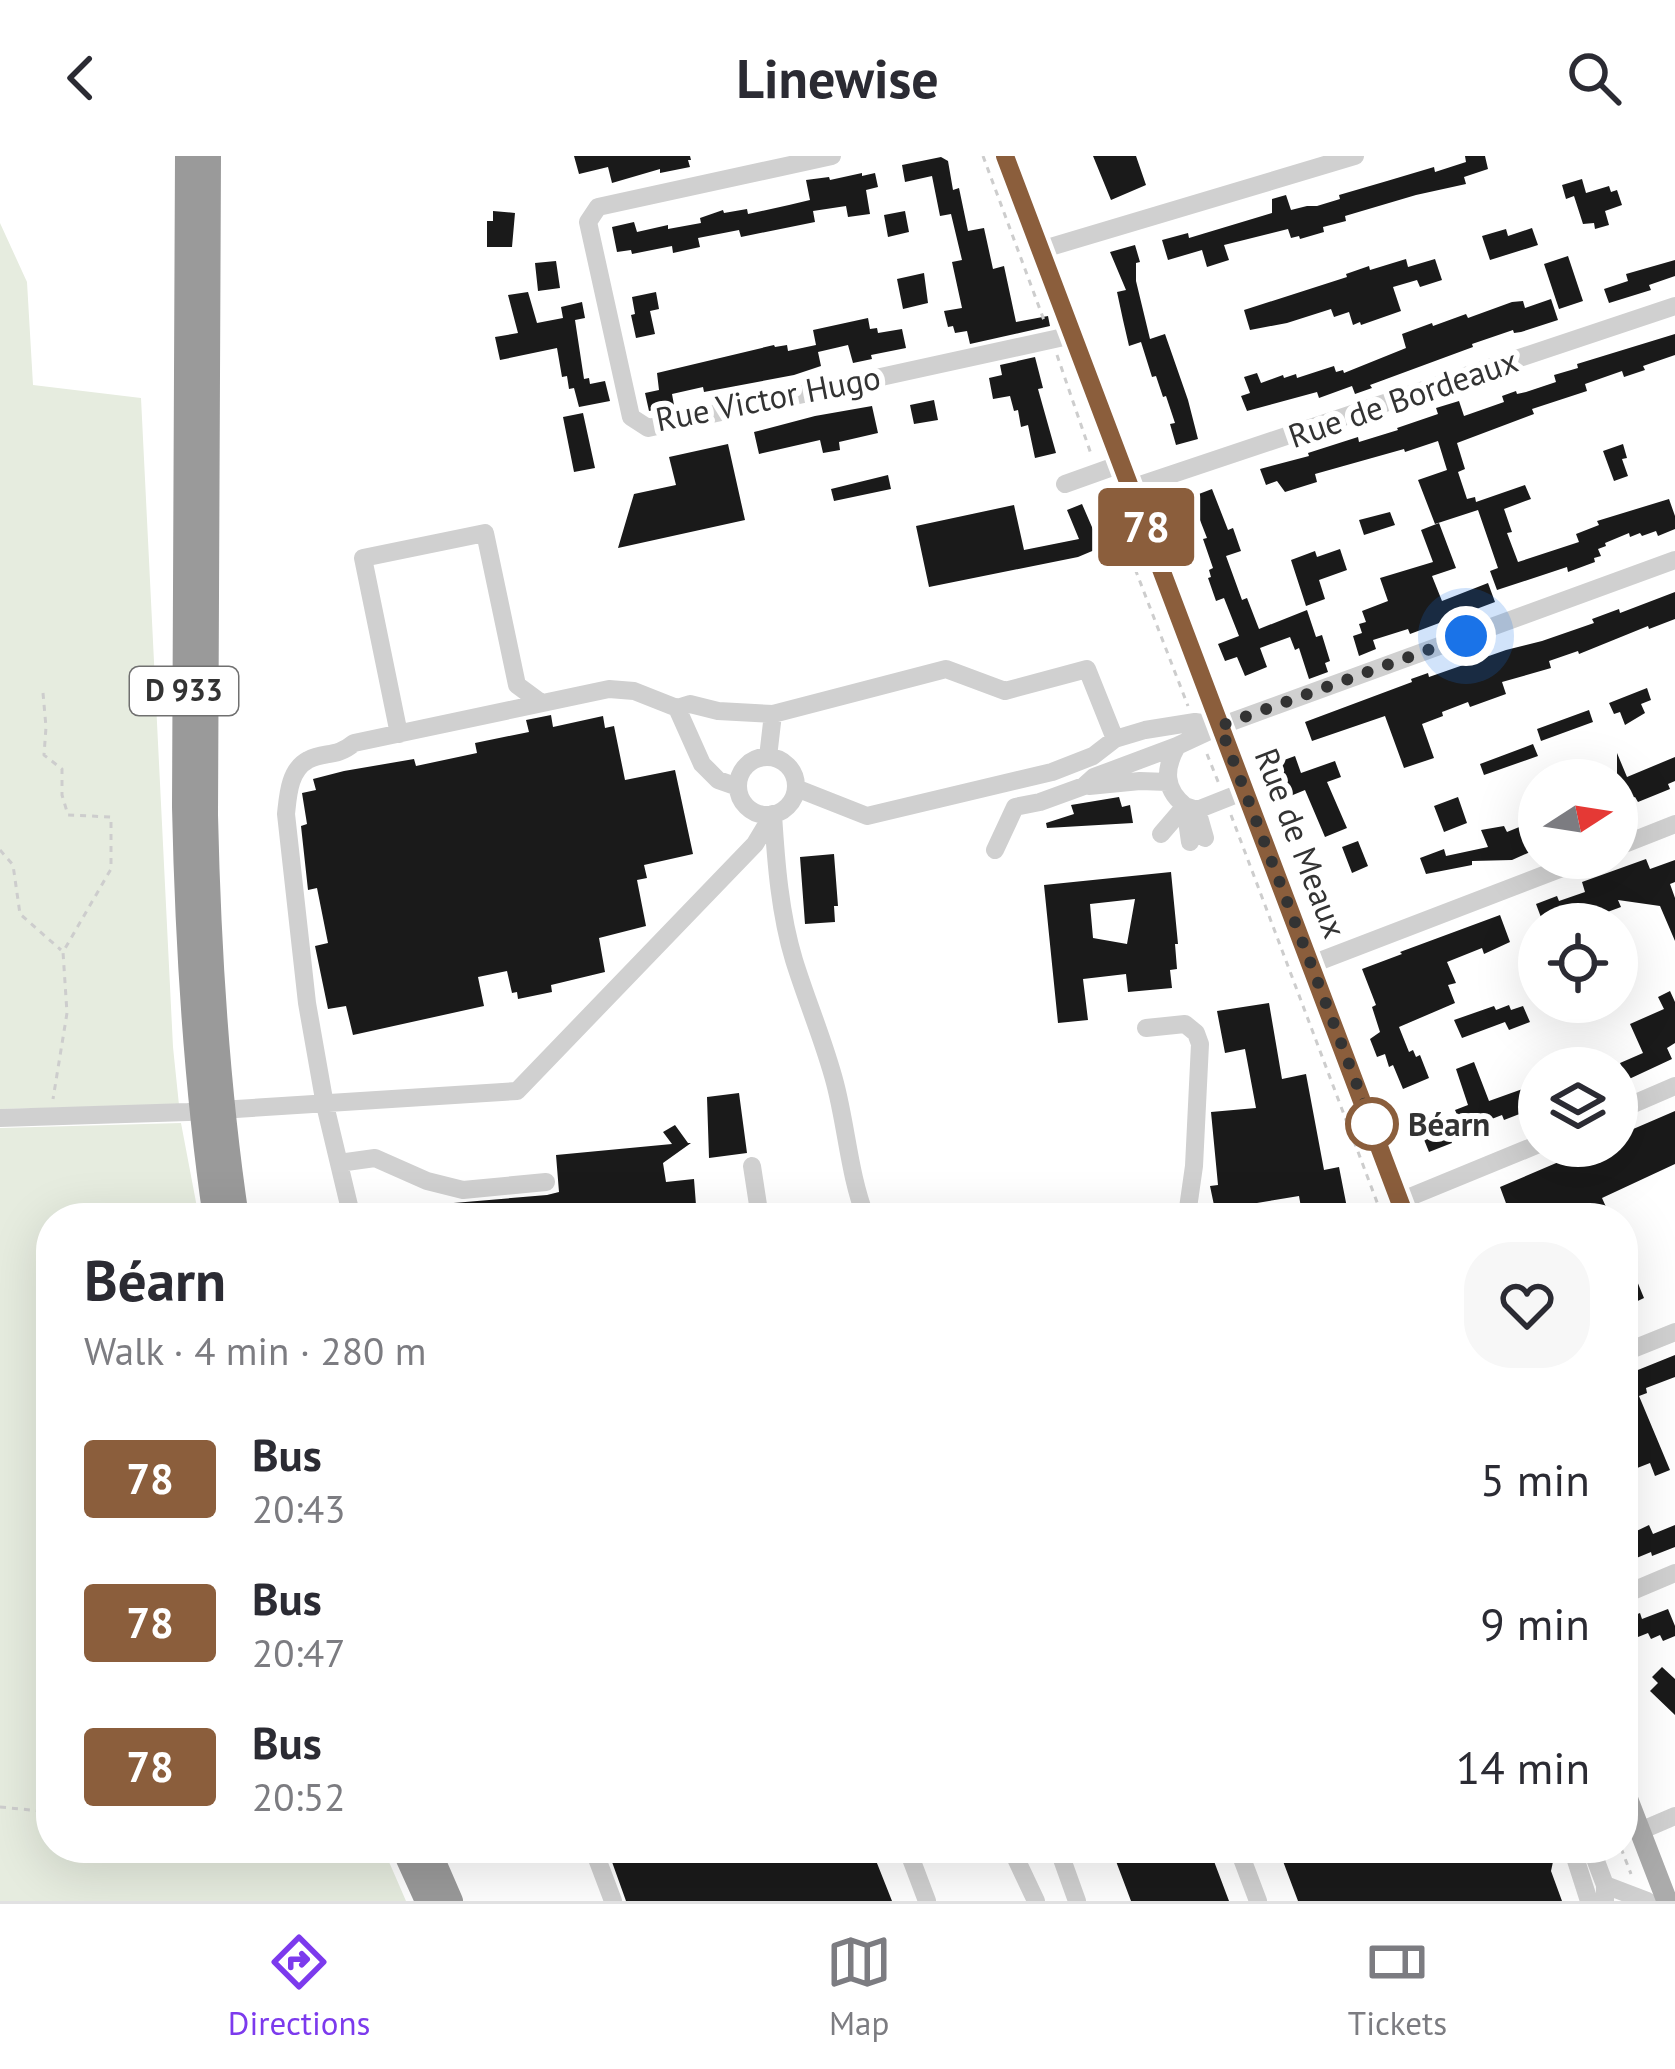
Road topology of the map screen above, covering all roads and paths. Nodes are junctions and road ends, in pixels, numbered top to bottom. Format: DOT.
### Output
graph roads {
  1 [pos="187,156"];
  2 [pos="209,156"];
  3 [pos="832,156"];
  4 [pos="983,156"];
  5 [pos="1005,156"];
  6 [pos="1355,156"];
  7 [pos="1324,160"];
  8 [pos="1040,250"];
  9 [pos="1675,306"];
  10 [pos="1049,332"];
  11 [pos="1072,334"];
  12 [pos="1121,464"];
  13 [pos="1065,484"];
  14 [pos="1131,488"];
  15 [pos="1675,560"];
  16 [pos="43,693"];
  17 [pos="540,702"];
  18 [pos="677,708"];
  19 [pos="773,714"];
  20 [pos="1220,726"];
  21 [pos="399,734"];
  22 [pos="1115,740"];
  23 [pos="1177,746"];
  24 [pos="768,757"];
  25 [pos="1168,782"];
  26 [pos="1084,786"];
  27 [pos="738,787"];
  28 [pos="796,788"];
  29 [pos="1245,791"];
  30 [pos="1046,804"];
  31 [pos="1191,808"];
  32 [pos="773,814"];
  33 [pos="1675,824"];
  34 [pos="1016,831"];
  35 [pos="1161,834"];
  36 [pos="1638,839"];
  37 [pos="1198,840"];
  38 [pos="0,850"];
  39 [pos="995,850"];
  40 [pos="1533,879"];
  41 [pos="63,952"];
  42 [pos="1312,964"];
  43 [pos="1146,1028"];
  44 [pos="209,1086"];
  45 [pos="1675,1086"];
  46 [pos="1638,1102"];
  47 [pos="326,1105"];
  48 [pos="50,1116"];
  49 [pos="0,1118"];
  50 [pos="214,1139"];
  51 [pos="1518,1154"];
  52 [pos="339,1163"];
  53 [pos="752,1166"];
  54 [pos="546,1181"];
  55 [pos="215,1203"];
  56 [pos="233,1203"];
  57 [pos="348,1203"];
  58 [pos="758,1203"];
  59 [pos="860,1203"];
  60 [pos="1189,1203"];
  61 [pos="1401,1203"];
  62 [pos="1416,1203"];
  63 [pos="1675,1332"];
  64 [pos="1638,1347"];
  65 [pos="1675,1573"];
  66 [pos="1638,1589"];
  67 [pos="0,1807"];
  68 [pos="36,1811"];
  69 [pos="1675,1816"];
  70 [pos="1638,1826"];
  71 [pos="1640,1831"];
  72 [pos="411,1863"];
  73 [pos="435,1863"];
  74 [pos="599,1863"];
  75 [pos="913,1863"];
  76 [pos="1018,1863"];
  77 [pos="1063,1863"];
  78 [pos="1244,1863"];
  79 [pos="1577,1863"];
  80 [pos="1597,1863"];
  81 [pos="1627,1863"];
  82 [pos="1609,1896"];
  83 [pos="1643,1899"];
  84 [pos="427,1901"];
  85 [pos="451,1901"];
  86 [pos="613,1901"];
  87 [pos="927,1901"];
  88 [pos="1036,1901"];
  89 [pos="1077,1901"];
  90 [pos="1258,1901"];
  91 [pos="1589,1901"];
  92 [pos="1667,1901"];
  1 -- 44 [label="highway, D 933"];
  2 -- 44 [label="highway, D 933"];
  3 -- 11 [label="street, Rue Victor Hugo"];
  4 -- 10 [label="path"];
  5 -- 8 [label="main road, Rue de Meaux"];
  6 -- 7 [label="street"];
  7 -- 8 [label="street"];
  8 -- 11 [label="main road, Rue de Meaux"];
  9 -- 14 [label="street, Rue de Bordeaux"];
  11 -- 12 [label="main road, Rue de Meaux"];
  12 -- 13 [label="street"];
  12 -- 14 [label="main road, Rue de Meaux"];
  14 -- 20 [label="main road, Rue de Meaux"];
  15 -- 20 [label="street"];
  16 -- 41 [label="path"];
  17 -- 18 [label="street"];
  17 -- 21 [label="street"];
  17 -- 21 [label="street"];
  18 -- 19 [label="street"];
  18 -- 27 [label="street"];
  19 -- 22 [label="street"];
  19 -- 24 [label="street"];
  20 -- 22 [label="street"];
  20 -- 23 [label="street"];
  20 -- 29 [label="main road, Rue de Meaux"];
  21 -- 47 [label="street"];
  22 -- 28 [label="street"];
  23 -- 25 [label="street"];
  23 -- 26 [label="street"];
  24 -- 27 [label="street"];
  24 -- 28 [label="street"];
  25 -- 26 [label="street"];
  25 -- 31 [label="street"];
  26 -- 30 [label="street"];
  27 -- 32 [label="street"];
  28 -- 32 [label="street"];
  29 -- 31 [label="street"];
  29 -- 42 [label="main road, Rue de Meaux"];
  30 -- 34 [label="street"];
  30 -- 39 [label="street"];
  31 -- 35 [label="street"];
  31 -- 37 [label="street"];
  32 -- 47 [label="street"];
  32 -- 59 [label="street"];
  33 -- 36 [label="street"];
  38 -- 41 [label="path"];
  40 -- 42 [label="street"];
  41 -- 48 [label="path"];
  42 -- 61 [label="main road, Rue de Meaux"];
  43 -- 60 [label="street"];
  44 -- 50 [label="highway, D 933"];
  45 -- 46 [label="street"];
  47 -- 48 [label="street"];
  47 -- 52 [label="street"];
  48 -- 49 [label="street"];
  50 -- 55 [label="highway, D 933"];
  50 -- 56 [label="highway, D 933"];
  51 -- 62 [label="street"];
  52 -- 54 [label="street"];
  52 -- 57 [label="street"];
  53 -- 58 [label="street"];
  63 -- 64 [label="street"];
  65 -- 66 [label="street"];
  67 -- 68 [label="path"];
  69 -- 71 [label="street"];
  70 -- 71 [label="main road"];
  71 -- 92 [label="main road"];
  72 -- 84 [label="highway"];
  73 -- 85 [label="highway"];
  74 -- 86 [label="street"];
  75 -- 87 [label="street"];
  76 -- 88 [label="street"];
  77 -- 89 [label="street"];
  78 -- 90 [label="street"];
  79 -- 91 [label="street"];
  80 -- 82 [label="street"];
  81 -- 83 [label="path"];
  82 -- 83 [label="street"];
}
